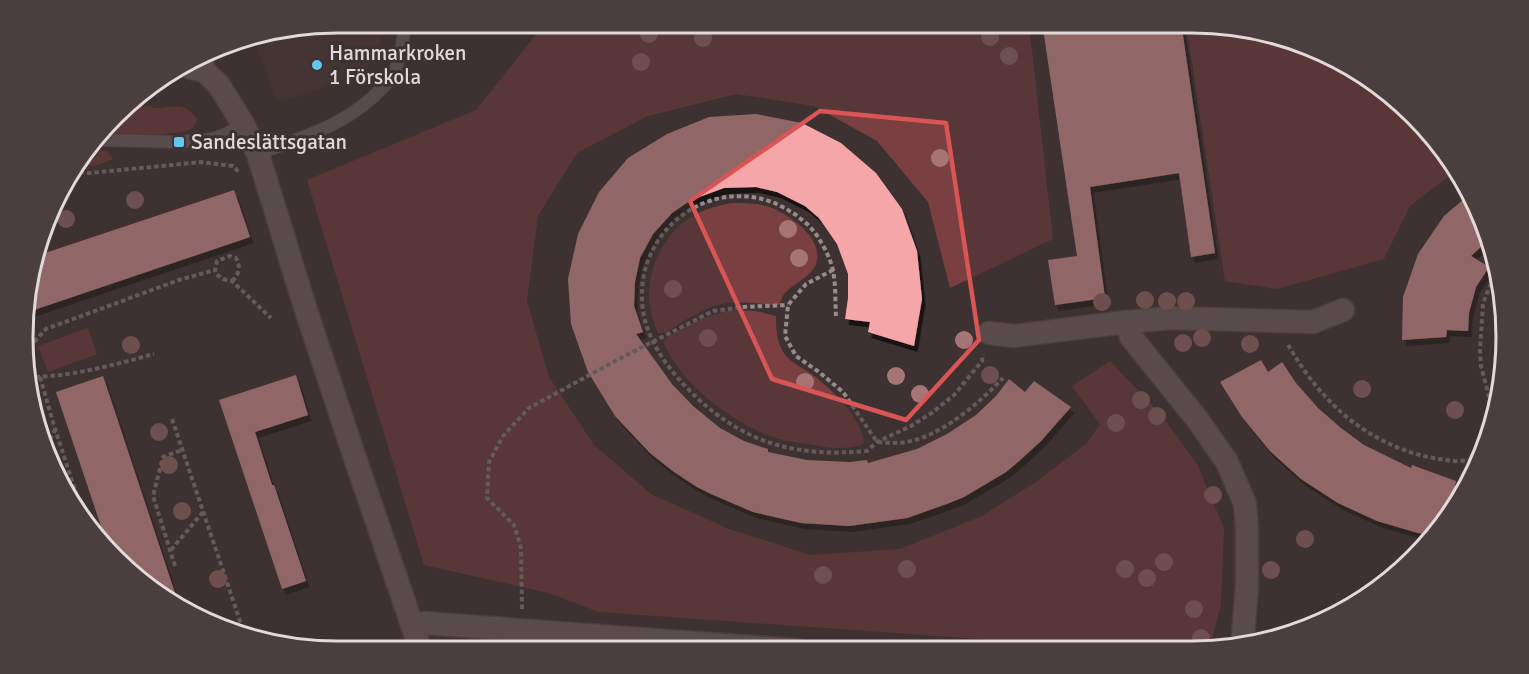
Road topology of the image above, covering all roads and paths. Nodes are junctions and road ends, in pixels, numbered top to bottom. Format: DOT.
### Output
graph roads {
  1 [pos="403,33"];
  2 [pos="200,65"];
  3 [pos="243,124"];
  4 [pos="105,140"];
  5 [pos="261,163"];
  6 [pos="82,172"];
  7 [pos="215,270"];
  8 [pos="833,270"];
  9 [pos="232,281"];
  10 [pos="1491,284"];
  11 [pos="788,305"];
  12 [pos="1343,310"];
  13 [pos="836,316"];
  14 [pos="271,318"];
  15 [pos="1274,321"];
  16 [pos="1126,322"];
  17 [pos="989,333"];
  18 [pos="654,342"];
  19 [pos="33,343"];
  20 [pos="154,354"];
  21 [pos="36,377"];
  22 [pos="40,377"];
  23 [pos="1003,378"];
  24 [pos="1489,399"];
  25 [pos="172,418"];
  26 [pos="55,429"];
  27 [pos="50,438"];
  28 [pos="877,442"];
  29 [pos="182,450"];
  30 [pos="1470,460"];
  31 [pos="75,491"];
  32 [pos="203,512"];
  33 [pos="170,550"];
  34 [pos="175,566"];
  35 [pos="242,626"];
  36 [pos="413,627"];
  37 [pos="523,631"];
  38 [pos="1243,636"];
  39 [pos="418,641"];
  40 [pos="546,641"];
  41 [pos="561,641"];
  42 [pos="670,641"];
  1 -- 5 [label="lane"];
  2 -- 3 [label="street"];
  3 -- 4 [label="lane"];
  3 -- 5 [label="street"];
  5 -- 6 [label="path"];
  5 -- 36 [label="street"];
  7 -- 9 [label="path"];
  7 -- 9 [label="path"];
  7 -- 19 [label="path"];
  8 -- 11 [label="path"];
  8 -- 13 [label="path"];
  8 -- 18 [label="path"];
  9 -- 14 [label="path"];
  10 -- 24 [label="path"];
  11 -- 18 [label="path"];
  11 -- 28 [label="path"];
  12 -- 15 [label="street"];
  15 -- 16 [label="street"];
  15 -- 30 [label="path"];
  16 -- 17 [label="street"];
  16 -- 38 [label="street"];
  17 -- 28 [label="path"];
  18 -- 28 [label="path"];
  18 -- 37 [label="path"];
  20 -- 22 [label="path"];
  21 -- 22 [label="path"];
  22 -- 26 [label="path"];
  23 -- 28 [label="path"];
  25 -- 29 [label="path"];
  26 -- 27 [label="path"];
  26 -- 31 [label="path"];
  29 -- 32 [label="path"];
  29 -- 33 [label="path"];
  32 -- 33 [label="path"];
  32 -- 35 [label="path"];
  33 -- 34 [label="path"];
  36 -- 37 [label="street"];
  36 -- 39 [label="street"];
  37 -- 40 [label="street"];
  41 -- 42 [label="street"];
}
